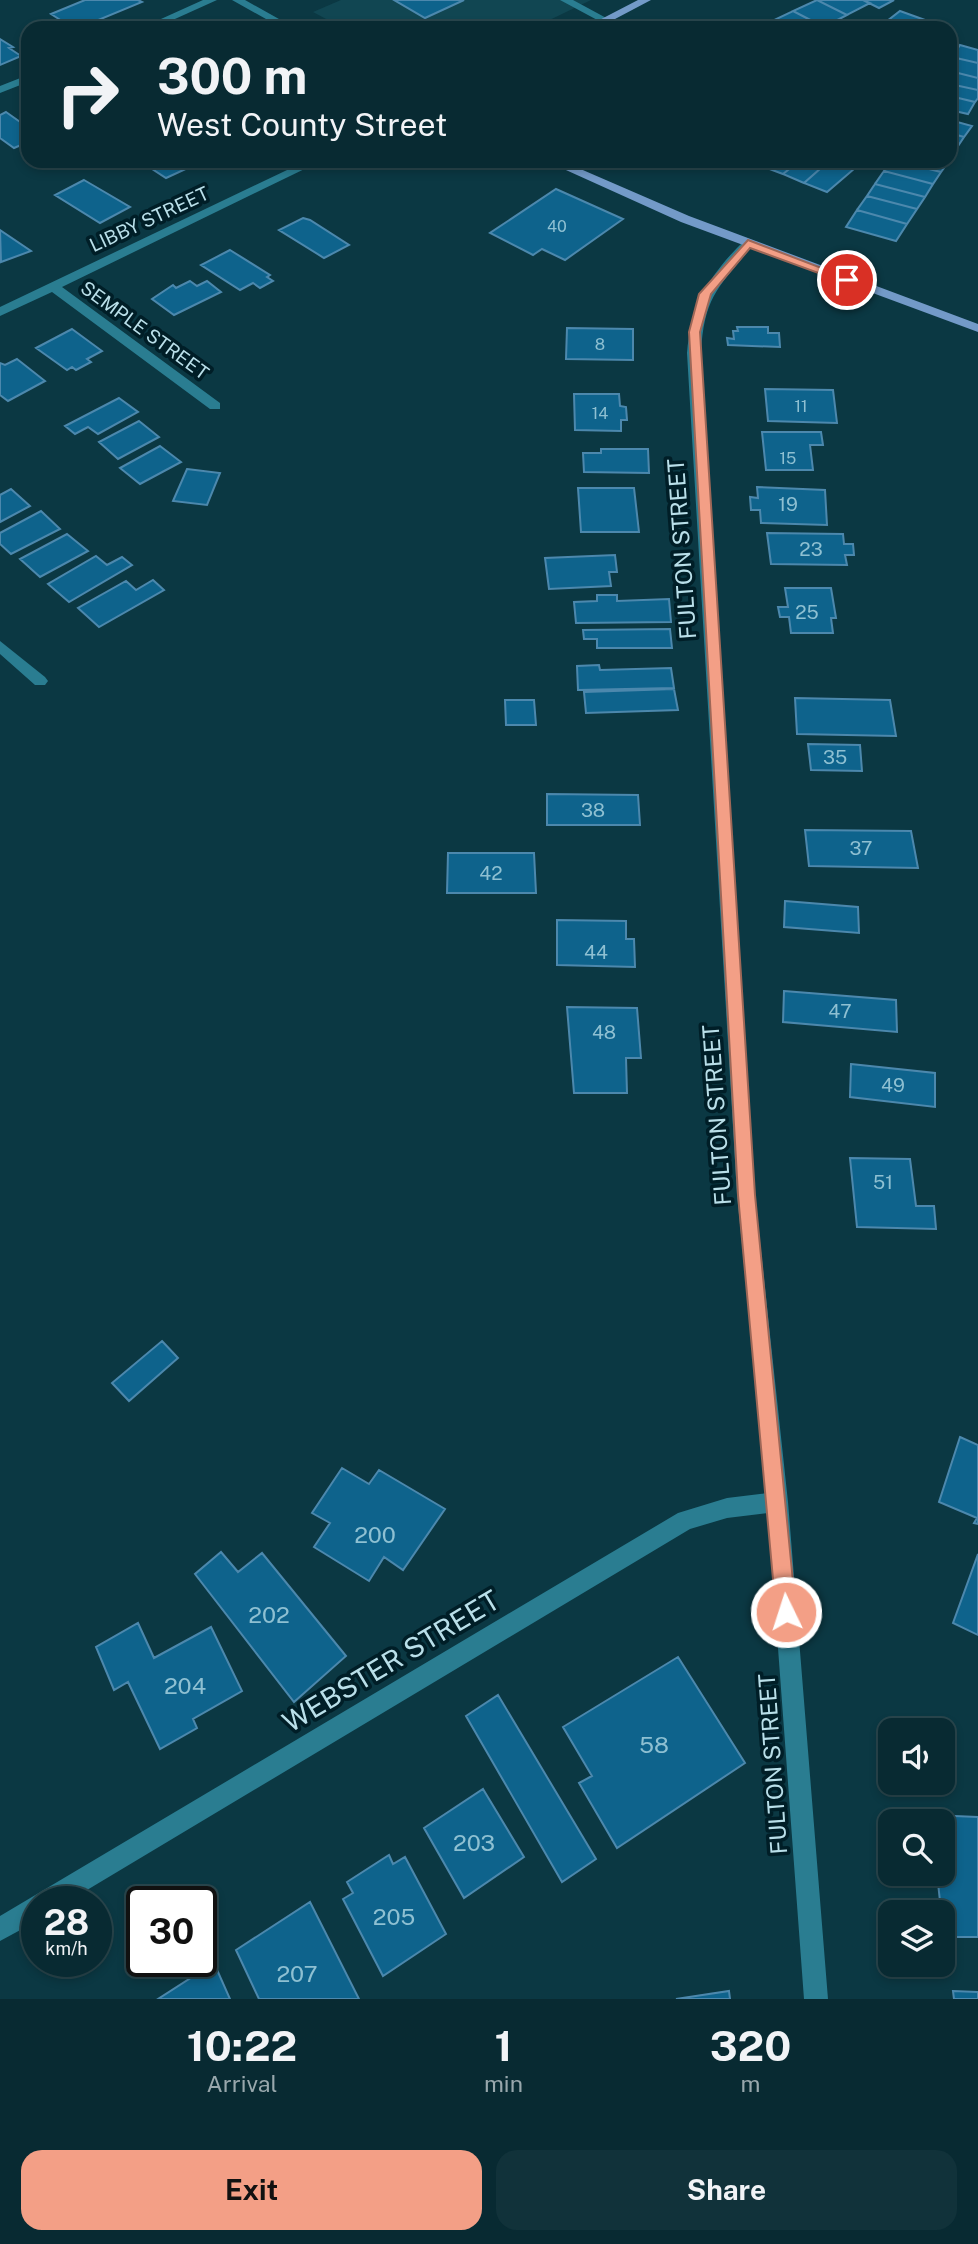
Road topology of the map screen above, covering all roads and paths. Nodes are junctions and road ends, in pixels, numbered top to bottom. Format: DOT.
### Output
graph roads {
  1 [pos="212,0"];
  2 [pos="237,0"];
  3 [pos="565,0"];
  4 [pos="646,0"];
  5 [pos="606,20"];
  6 [pos="162,21"];
  7 [pos="277,21"];
  8 [pos="21,81"];
  9 [pos="0,90"];
  10 [pos="300,168"];
  11 [pos="569,168"];
  12 [pos="748,244"];
  13 [pos="52,286"];
  14 [pos="0,312"];
  15 [pos="978,328"];
  16 [pos="215,406"];
  17 [pos="0,646"];
  18 [pos="40,681"];
  19 [pos="778,1502"];
  20 [pos="72,1886"];
  21 [pos="21,1917"];
  22 [pos="0,1929"];
  23 [pos="816,1999"];
  1 -- 6 [label="street"];
  2 -- 7 [label="street"];
  3 -- 5 [label="street"];
  4 -- 5 [label="main road"];
  8 -- 9 [label="street"];
  10 -- 13 [label="street, LIBBY STREET"];
  11 -- 12 [label="main road"];
  12 -- 15 [label="main road"];
  12 -- 19 [label="street, FULTON STREET"];
  13 -- 14 [label="street, LIBBY STREET"];
  13 -- 16 [label="street, SEMPLE STREET"];
  17 -- 18 [label="street"];
  19 -- 20 [label="street, WEBSTER STREET"];
  19 -- 23 [label="street, FULTON STREET"];
  21 -- 22 [label="street"];
}
